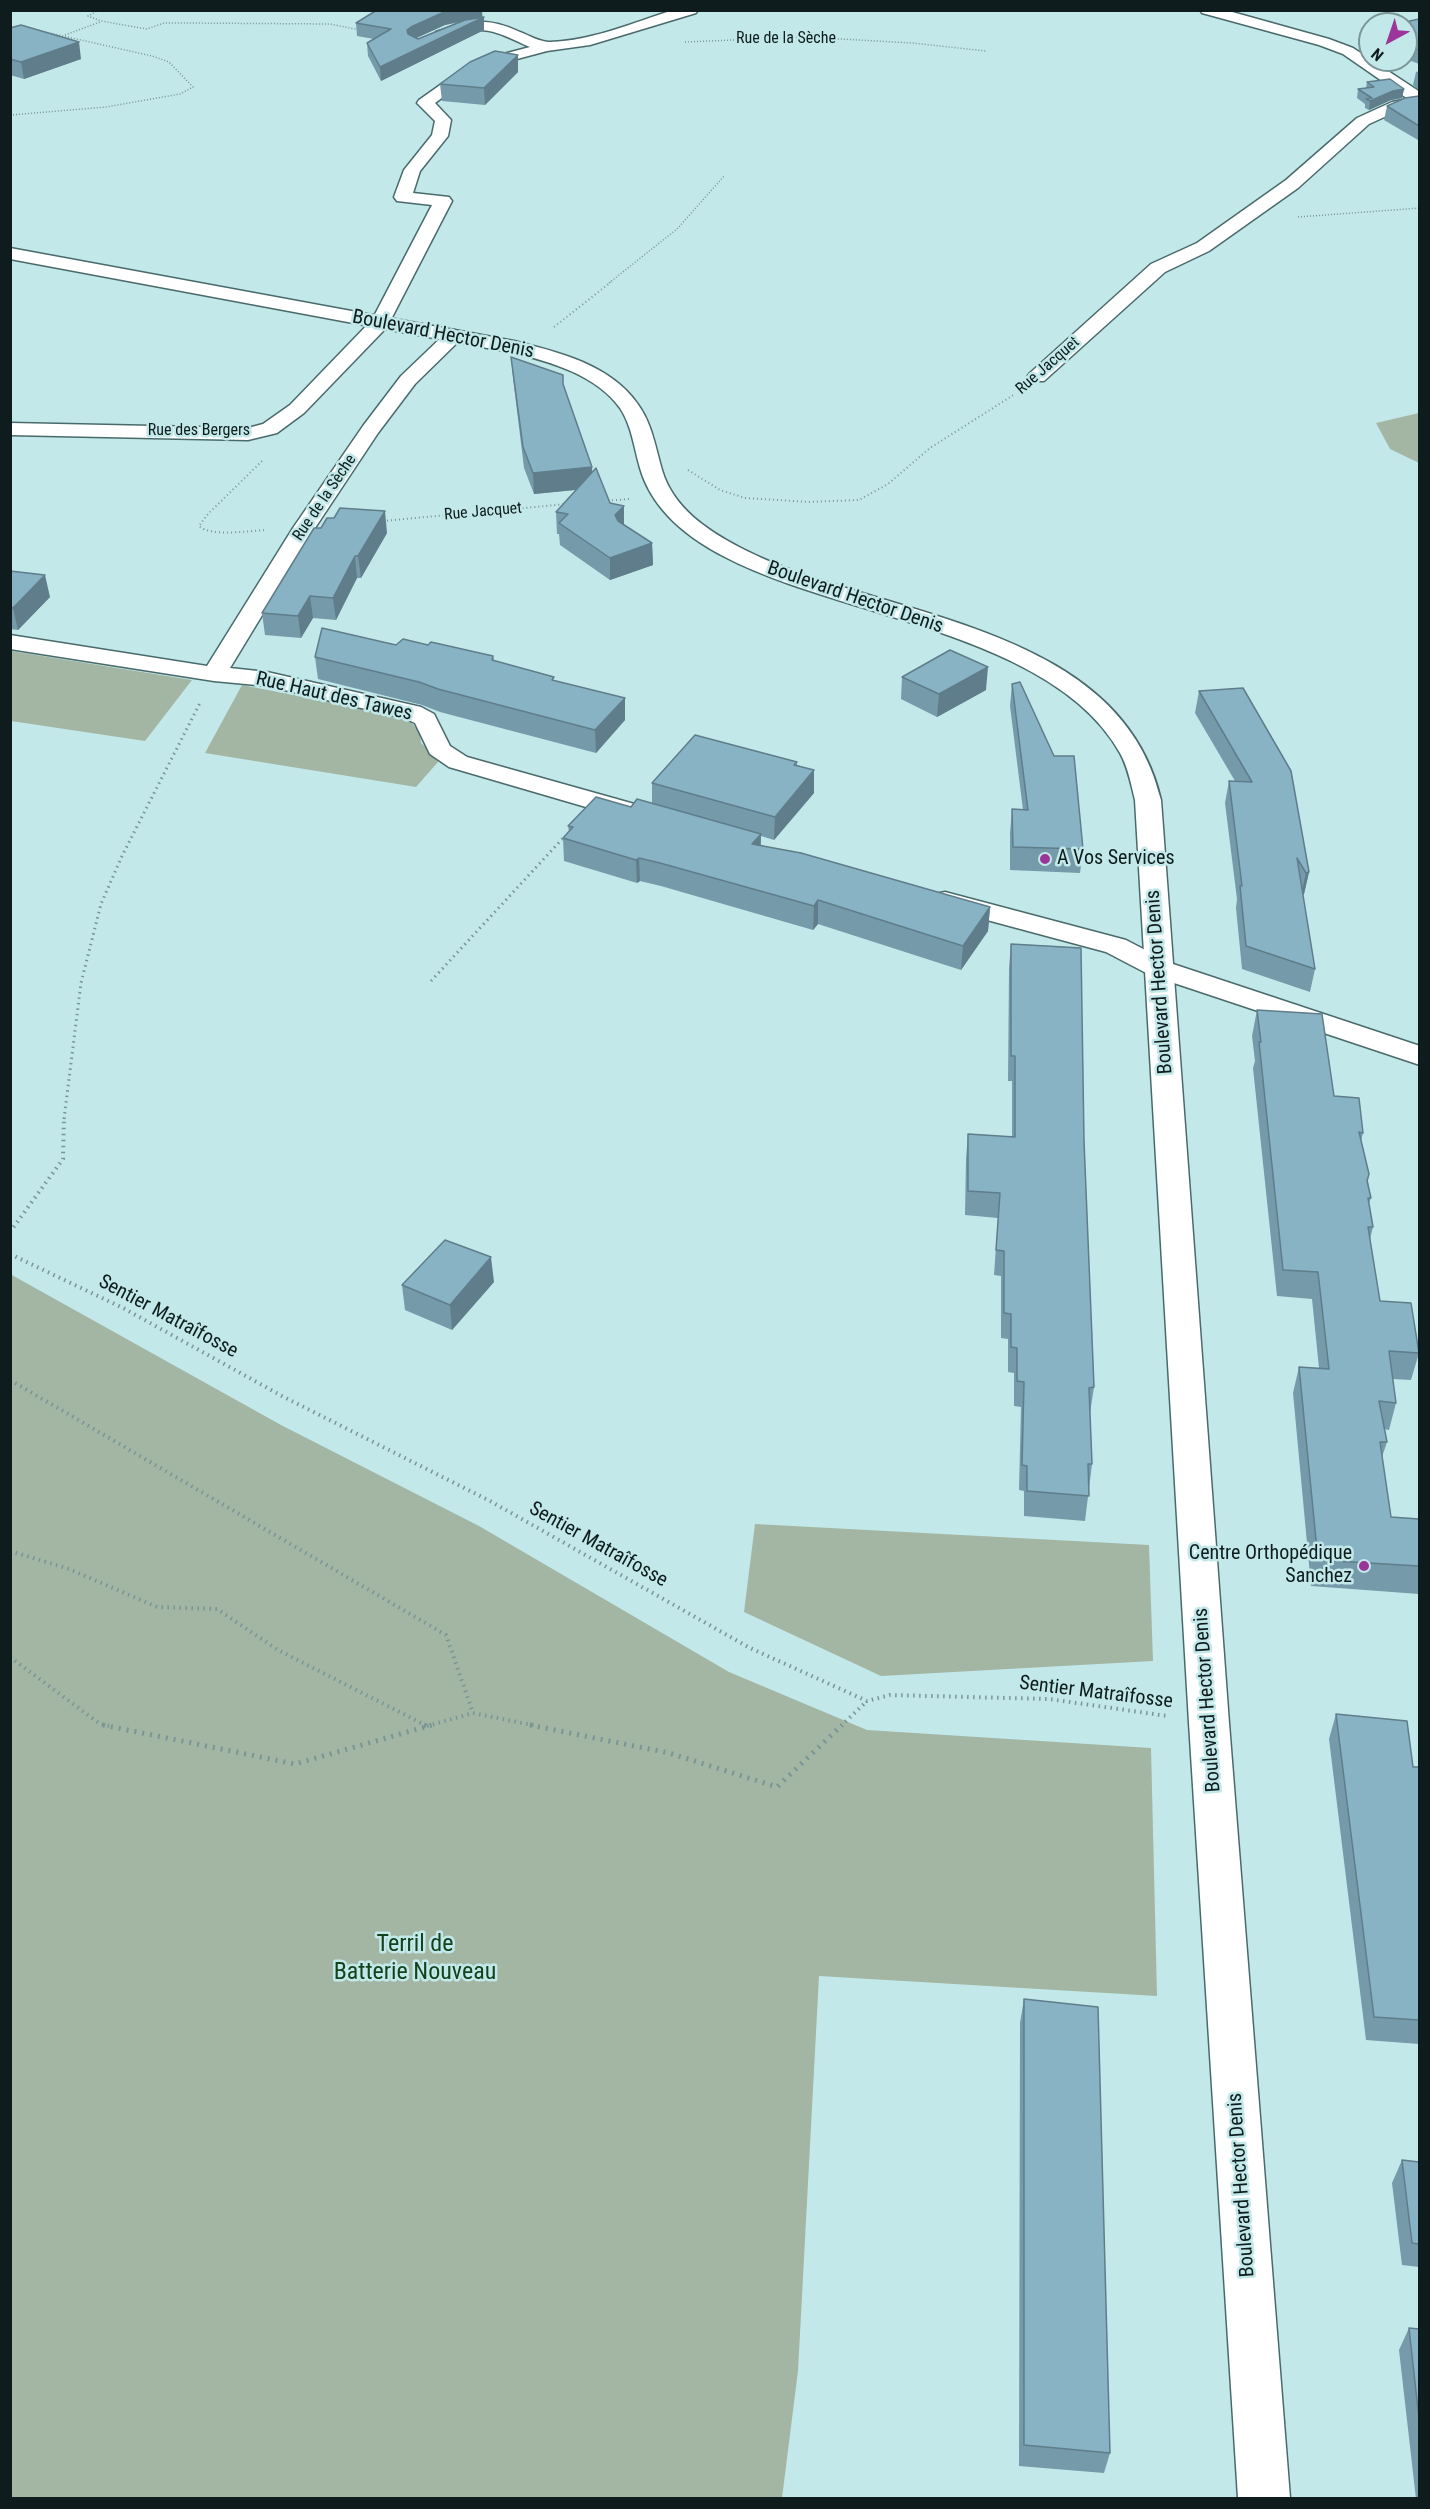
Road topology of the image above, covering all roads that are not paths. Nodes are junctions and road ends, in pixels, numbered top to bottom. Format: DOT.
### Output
graph roads {
  1 [pos="691,10"];
  2 [pos="1207,10"];
  3 [pos="429,40"];
  4 [pos="546,47"];
  5 [pos="1419,99"];
  6 [pos="10,253"];
  7 [pos="380,322"];
  8 [pos="454,336"];
  9 [pos="1036,377"];
  10 [pos="10,429"];
  11 [pos="10,642"];
  12 [pos="214,674"];
  13 [pos="656,819"];
  14 [pos="926,894"];
  15 [pos="1160,969"];
  16 [pos="1419,1056"];
  17 [pos="1264,2499"];
  1 -- 4 [label="street"];
  2 -- 5 [label="street"];
  3 -- 4 [label="street"];
  4 -- 7 [label="street"];
  5 -- 9 [label="street, Rue Jacquet"];
  6 -- 7 [label="street, Boulevard Hector Denis"];
  7 -- 8 [label="street, Boulevard Hector Denis"];
  7 -- 10 [label="street, Rue des Bergers"];
  8 -- 12 [label="street, Rue de la Sèche"];
  8 -- 15 [label="street, Boulevard Hector Denis"];
  11 -- 12 [label="street, Rue Haut des Tawes"];
  12 -- 13 [label="street, Rue Haut des Tawes"];
  14 -- 15 [label="street"];
  15 -- 16 [label="street"];
  15 -- 17 [label="street, Boulevard Hector Denis"];
}
